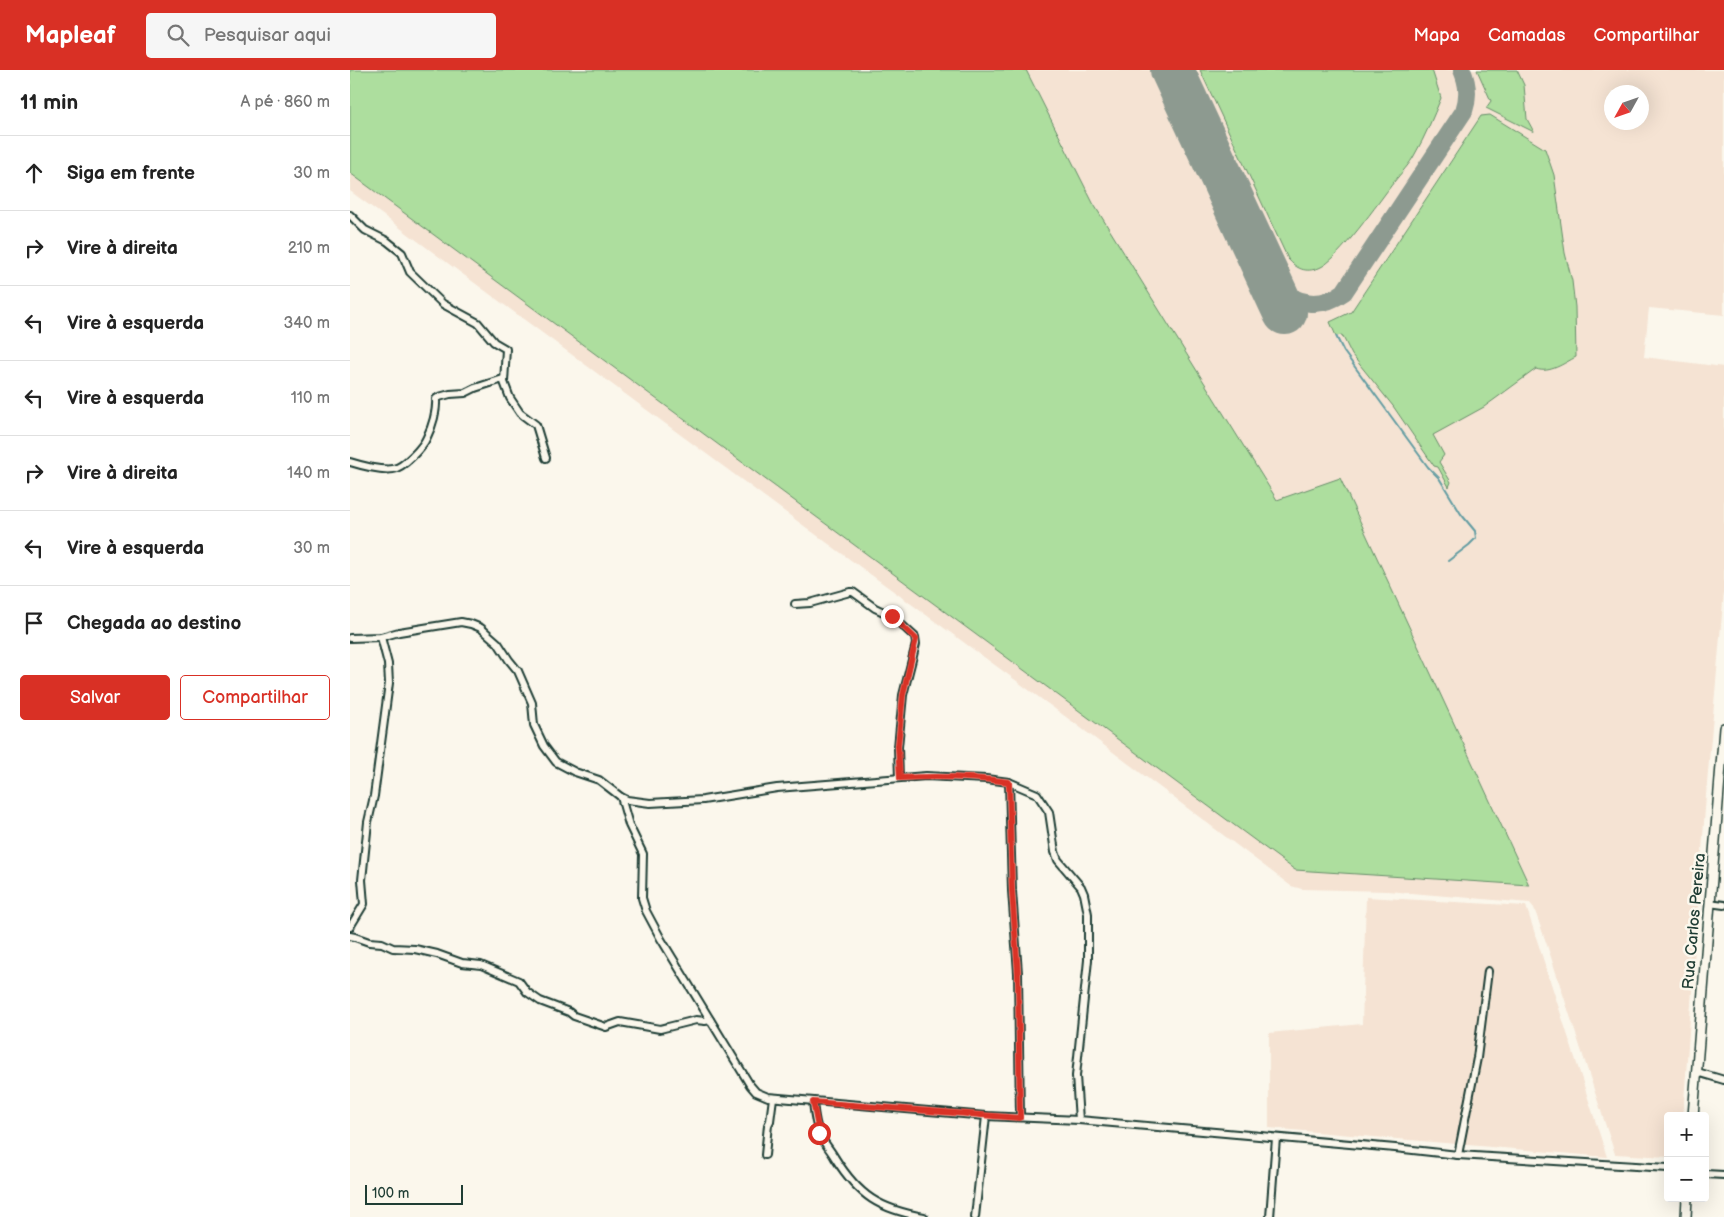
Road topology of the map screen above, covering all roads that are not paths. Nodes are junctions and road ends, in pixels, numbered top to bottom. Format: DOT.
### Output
graph roads {
  1 [pos="350,215"];
  2 [pos="503,379"];
  3 [pos="546,458"];
  4 [pos="350,462"];
  5 [pos="795,604"];
  6 [pos="381,637"];
  7 [pos="350,638"];
  8 [pos="1724,728"];
  9 [pos="900,778"];
  10 [pos="1009,782"];
  11 [pos="621,797"];
  12 [pos="1721,800"];
  13 [pos="1709,903"];
  14 [pos="1724,905"];
  15 [pos="350,927"];
  16 [pos="350,936"];
  17 [pos="1488,971"];
  18 [pos="710,1020"];
  19 [pos="1697,1072"];
  20 [pos="1724,1080"];
  21 [pos="773,1098"];
  22 [pos="813,1102"];
  23 [pos="1693,1112"];
  24 [pos="986,1116"];
  25 [pos="1020,1118"];
  26 [pos="1079,1120"];
  27 [pos="1276,1138"];
  28 [pos="1458,1155"];
  29 [pos="765,1156"];
  30 [pos="1664,1168"];
  31 [pos="1709,1174"];
  32 [pos="1724,1175"];
  33 [pos="1687,1202"];
  34 [pos="924,1217"];
  35 [pos="975,1217"];
  36 [pos="1270,1217"];
  37 [pos="1686,1217"];
  1 -- 2 [label="street"];
  2 -- 3 [label="street"];
  2 -- 4 [label="street"];
  5 -- 9 [label="street"];
  6 -- 7 [label="street"];
  6 -- 11 [label="street"];
  6 -- 15 [label="street"];
  8 -- 12 [label="main road, Rua Carlos Pereira"];
  9 -- 10 [label="street"];
  9 -- 11 [label="street"];
  10 -- 25 [label="street"];
  10 -- 26 [label="street"];
  11 -- 18 [label="street"];
  12 -- 13 [label="main road, Rua Carlos Pereira"];
  13 -- 14 [label="street"];
  13 -- 19 [label="main road, Rua Carlos Pereira"];
  16 -- 18 [label="street"];
  17 -- 28 [label="street"];
  18 -- 21 [label="street"];
  19 -- 20 [label="street"];
  19 -- 23 [label="main road, Rua Carlos Pereira"];
  21 -- 22 [label="street"];
  21 -- 29 [label="street"];
  22 -- 24 [label="street"];
  22 -- 34 [label="street"];
  24 -- 25 [label="street"];
  24 -- 35 [label="street"];
  25 -- 26 [label="street"];
  26 -- 27 [label="street"];
  27 -- 28 [label="street"];
  27 -- 36 [label="street"];
  28 -- 30 [label="street"];
  31 -- 32 [label="street"];
  33 -- 37 [label="main road"];
}
